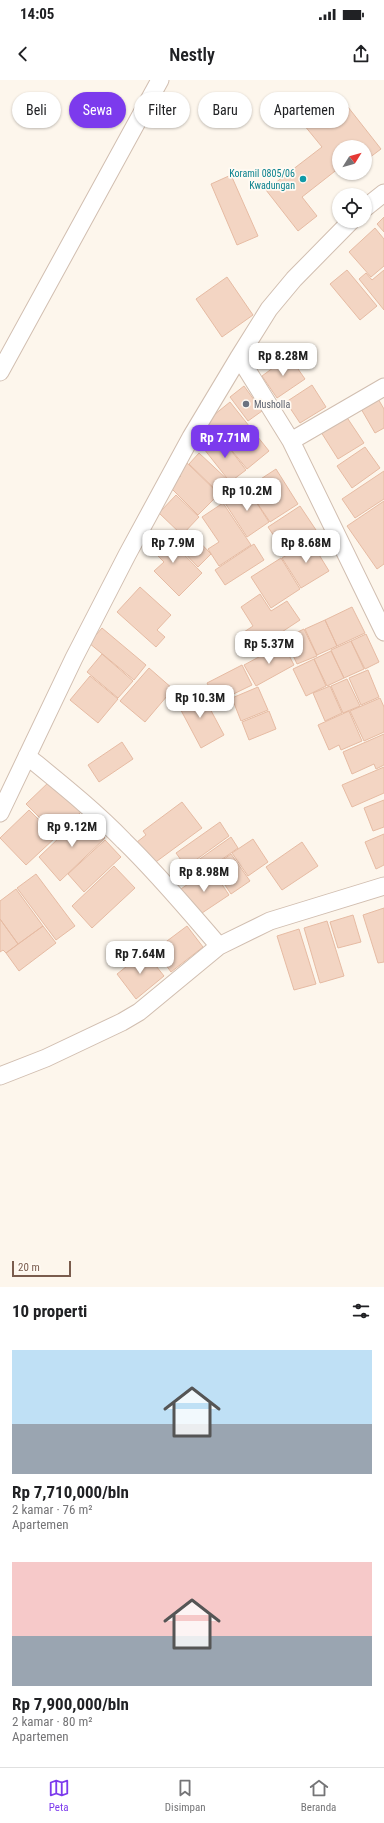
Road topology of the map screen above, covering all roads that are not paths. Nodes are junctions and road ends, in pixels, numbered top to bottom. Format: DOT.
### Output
graph roads {
  1 [pos="160,80"];
  2 [pos="384,193"];
  3 [pos="372,202"];
  4 [pos="344,228"];
  5 [pos="239,356"];
  6 [pos="0,372"];
  7 [pos="384,387"];
  8 [pos="291,441"];
  9 [pos="384,632"];
  10 [pos="27,756"];
  11 [pos="0,813"];
  12 [pos="384,886"];
  13 [pos="219,946"];
  14 [pos="0,1076"];
  1 -- 6 [label="street"];
  2 -- 3 [label="street"];
  4 -- 5 [label="street"];
  5 -- 8 [label="street"];
  5 -- 10 [label="street"];
  7 -- 8 [label="street"];
  8 -- 9 [label="street"];
  10 -- 11 [label="street"];
  10 -- 13 [label="street"];
  12 -- 13 [label="street"];
  13 -- 14 [label="street"];
}
